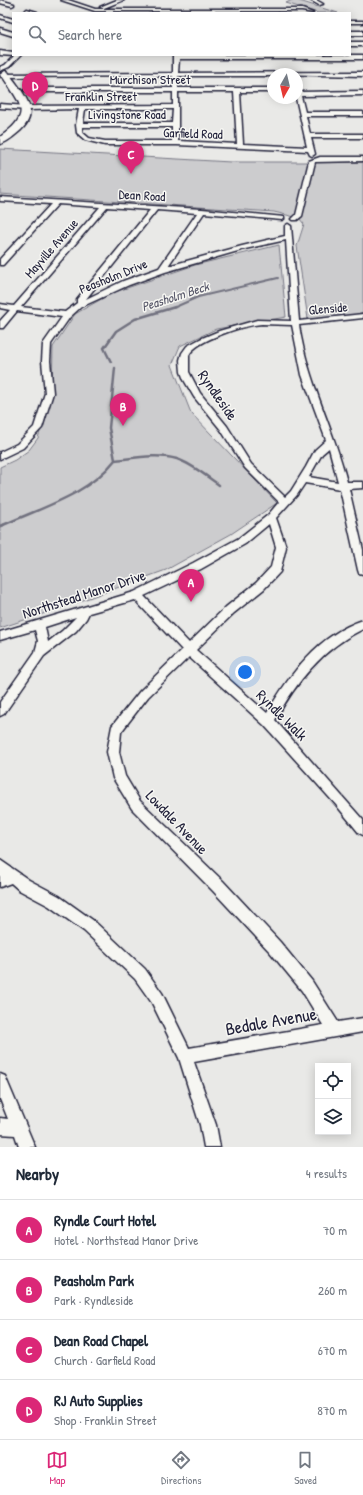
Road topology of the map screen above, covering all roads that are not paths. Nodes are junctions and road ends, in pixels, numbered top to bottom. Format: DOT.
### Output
graph roads {
  1 [pos="62,0"];
  2 [pos="122,0"];
  3 [pos="312,0"];
  4 [pos="0,1"];
  5 [pos="321,4"];
  6 [pos="12,5"];
  7 [pos="181,9"];
  8 [pos="27,10"];
  9 [pos="95,10"];
  10 [pos="32,12"];
  11 [pos="90,12"];
  12 [pos="308,12"];
  13 [pos="0,16"];
  14 [pos="12,21"];
  15 [pos="351,22"];
  16 [pos="363,22"];
  17 [pos="0,30"];
  18 [pos="351,33"];
  19 [pos="363,33"];
  20 [pos="12,34"];
  21 [pos="351,44"];
  22 [pos="363,44"];
  23 [pos="0,53"];
  24 [pos="12,55"];
  25 [pos="17,56"];
  26 [pos="176,56"];
  27 [pos="363,57"];
  28 [pos="3,73"];
  29 [pos="176,74"];
  30 [pos="267,74"];
  31 [pos="303,74"];
  32 [pos="363,74"];
  33 [pos="50,75"];
  34 [pos="27,90"];
  35 [pos="47,90"];
  36 [pos="176,90"];
  37 [pos="237,90"];
  38 [pos="267,90"];
  39 [pos="303,92"];
  40 [pos="363,94"];
  41 [pos="300,104"];
  42 [pos="0,106"];
  43 [pos="82,107"];
  44 [pos="176,107"];
  45 [pos="24,108"];
  46 [pos="303,114"];
  47 [pos="363,114"];
  48 [pos="79,125"];
  49 [pos="176,125"];
  50 [pos="308,136"];
  51 [pos="363,136"];
  52 [pos="0,138"];
  53 [pos="0,141"];
  54 [pos="175,143"];
  55 [pos="240,146"];
  56 [pos="311,149"];
  57 [pos="363,159"];
  58 [pos="314,160"];
  59 [pos="2,200"];
  60 [pos="57,202"];
  61 [pos="105,205"];
  62 [pos="155,208"];
  63 [pos="202,211"];
  64 [pos="282,218"];
  65 [pos="294,219"];
  66 [pos="288,226"];
  67 [pos="289,237"];
  68 [pos="0,262"];
  69 [pos="162,270"];
  70 [pos="78,305"];
  71 [pos="0,306"];
  72 [pos="16,308"];
  73 [pos="67,315"];
  74 [pos="363,316"];
  75 [pos="295,323"];
  76 [pos="0,326"];
  77 [pos="331,441"];
  78 [pos="0,456"];
  79 [pos="304,480"];
  80 [pos="363,485"];
  81 [pos="343,486"];
  82 [pos="285,502"];
  83 [pos="271,517"];
  84 [pos="363,570"];
  85 [pos="136,595"];
  86 [pos="86,611"];
  87 [pos="39,624"];
  88 [pos="363,624"];
  89 [pos="0,636"];
  90 [pos="189,650"];
  91 [pos="40,653"];
  92 [pos="0,711"];
  93 [pos="268,721"];
  94 [pos="363,830"];
  95 [pos="0,866"];
  96 [pos="6,878"];
  97 [pos="363,1025"];
  98 [pos="334,1029"];
  99 [pos="185,1056"];
  100 [pos="0,1081"];
  101 [pos="0,1126"];
  102 [pos="19,1128"];
  103 [pos="27,1147"];
  104 [pos="212,1147"];
  1 -- 9 [label="street"];
  2 -- 9 [label="street"];
  3 -- 5 [label="street"];
  4 -- 6 [label="street"];
  7 -- 9 [label="street"];
  7 -- 12 [label="street"];
  8 -- 10 [label="street"];
  9 -- 11 [label="street"];
  13 -- 14 [label="street"];
  15 -- 16 [label="street"];
  17 -- 20 [label="street"];
  18 -- 19 [label="street"];
  21 -- 22 [label="street"];
  23 -- 24 [label="street"];
  25 -- 28 [label="street"];
  26 -- 27 [label="street"];
  26 -- 29 [label="street"];
  28 -- 33 [label="street"];
  28 -- 45 [label="main road"];
  29 -- 30 [label="street"];
  29 -- 33 [label="street"];
  29 -- 36 [label="street"];
  31 -- 32 [label="street"];
  33 -- 35 [label="street"];
  34 -- 35 [label="street, Murchison Street"];
  35 -- 36 [label="street, Murchison Street"];
  36 -- 37 [label="street, Murchison Street"];
  36 -- 44 [label="street"];
  37 -- 38 [label="street, Murchison Street"];
  37 -- 55 [label="street"];
  39 -- 40 [label="street"];
  41 -- 46 [label="street"];
  42 -- 45 [label="street, Franklin Street"];
  43 -- 44 [label="street, Franklin Street"];
  43 -- 45 [label="street, Franklin Street"];
  43 -- 48 [label="street"];
  44 -- 49 [label="street"];
  45 -- 52 [label="main road"];
  45 -- 53 [label="main road"];
  46 -- 47 [label="street"];
  46 -- 50 [label="street"];
  48 -- 49 [label="street, Livingstone Road"];
  48 -- 54 [label="street, Garfield Road"];
  49 -- 54 [label="street"];
  50 -- 51 [label="street"];
  50 -- 56 [label="street"];
  54 -- 55 [label="street, Garfield Road"];
  55 -- 56 [label="street, Garfield Road"];
  56 -- 58 [label="street"];
  57 -- 58 [label="street"];
  58 -- 65 [label="street"];
  59 -- 60 [label="street, Dean Road"];
  60 -- 61 [label="street, Dean Road"];
  60 -- 68 [label="street"];
  61 -- 62 [label="street, Dean Road"];
  61 -- 72 [label="street, Mayville Avenue"];
  62 -- 63 [label="street, Dean Road"];
  62 -- 70 [label="street"];
  63 -- 64 [label="street, Dean Road"];
  63 -- 69 [label="street"];
  64 -- 65 [label="street, Dean Road"];
  64 -- 66 [label="street"];
  65 -- 66 [label="street"];
  66 -- 67 [label="street"];
  67 -- 69 [label="street, Peasholm Drive"];
  67 -- 75 [label="street"];
  69 -- 70 [label="street, Peasholm Drive"];
  70 -- 73 [label="street, Peasholm Drive"];
  71 -- 72 [label="street"];
  72 -- 73 [label="street"];
  72 -- 76 [label="street, Mayville Avenue"];
  73 -- 78 [label="street, Peasholm Drive"];
  74 -- 75 [label="street, Glenside"];
  75 -- 77 [label="street"];
  75 -- 82 [label="street, Ryndleside"];
  77 -- 79 [label="street, Northstead Manor Drive"];
  77 -- 81 [label="street"];
  79 -- 81 [label="street"];
  79 -- 82 [label="street, Northstead Manor Drive"];
  80 -- 81 [label="street"];
  81 -- 84 [label="street"];
  82 -- 83 [label="street, Northstead Manor Drive"];
  83 -- 85 [label="street, Northstead Manor Drive"];
  83 -- 90 [label="street, Lowdale Avenue"];
  85 -- 86 [label="street, Northstead Manor Drive"];
  85 -- 90 [label="street, Ryndle Walk"];
  86 -- 87 [label="street, Northstead Manor Drive"];
  86 -- 91 [label="street"];
  87 -- 89 [label="street, Northstead Manor Drive"];
  87 -- 91 [label="street"];
  88 -- 93 [label="street"];
  90 -- 93 [label="street, Ryndle Walk"];
  90 -- 98 [label="street, Lowdale Avenue"];
  91 -- 92 [label="street"];
  93 -- 94 [label="street, Ryndle Walk"];
  95 -- 96 [label="street"];
  96 -- 99 [label="street"];
  97 -- 98 [label="street, Bedale Avenue"];
  98 -- 99 [label="street, Bedale Avenue"];
  99 -- 104 [label="street"];
  100 -- 102 [label="street"];
  101 -- 102 [label="street"];
  102 -- 103 [label="street"];
}
